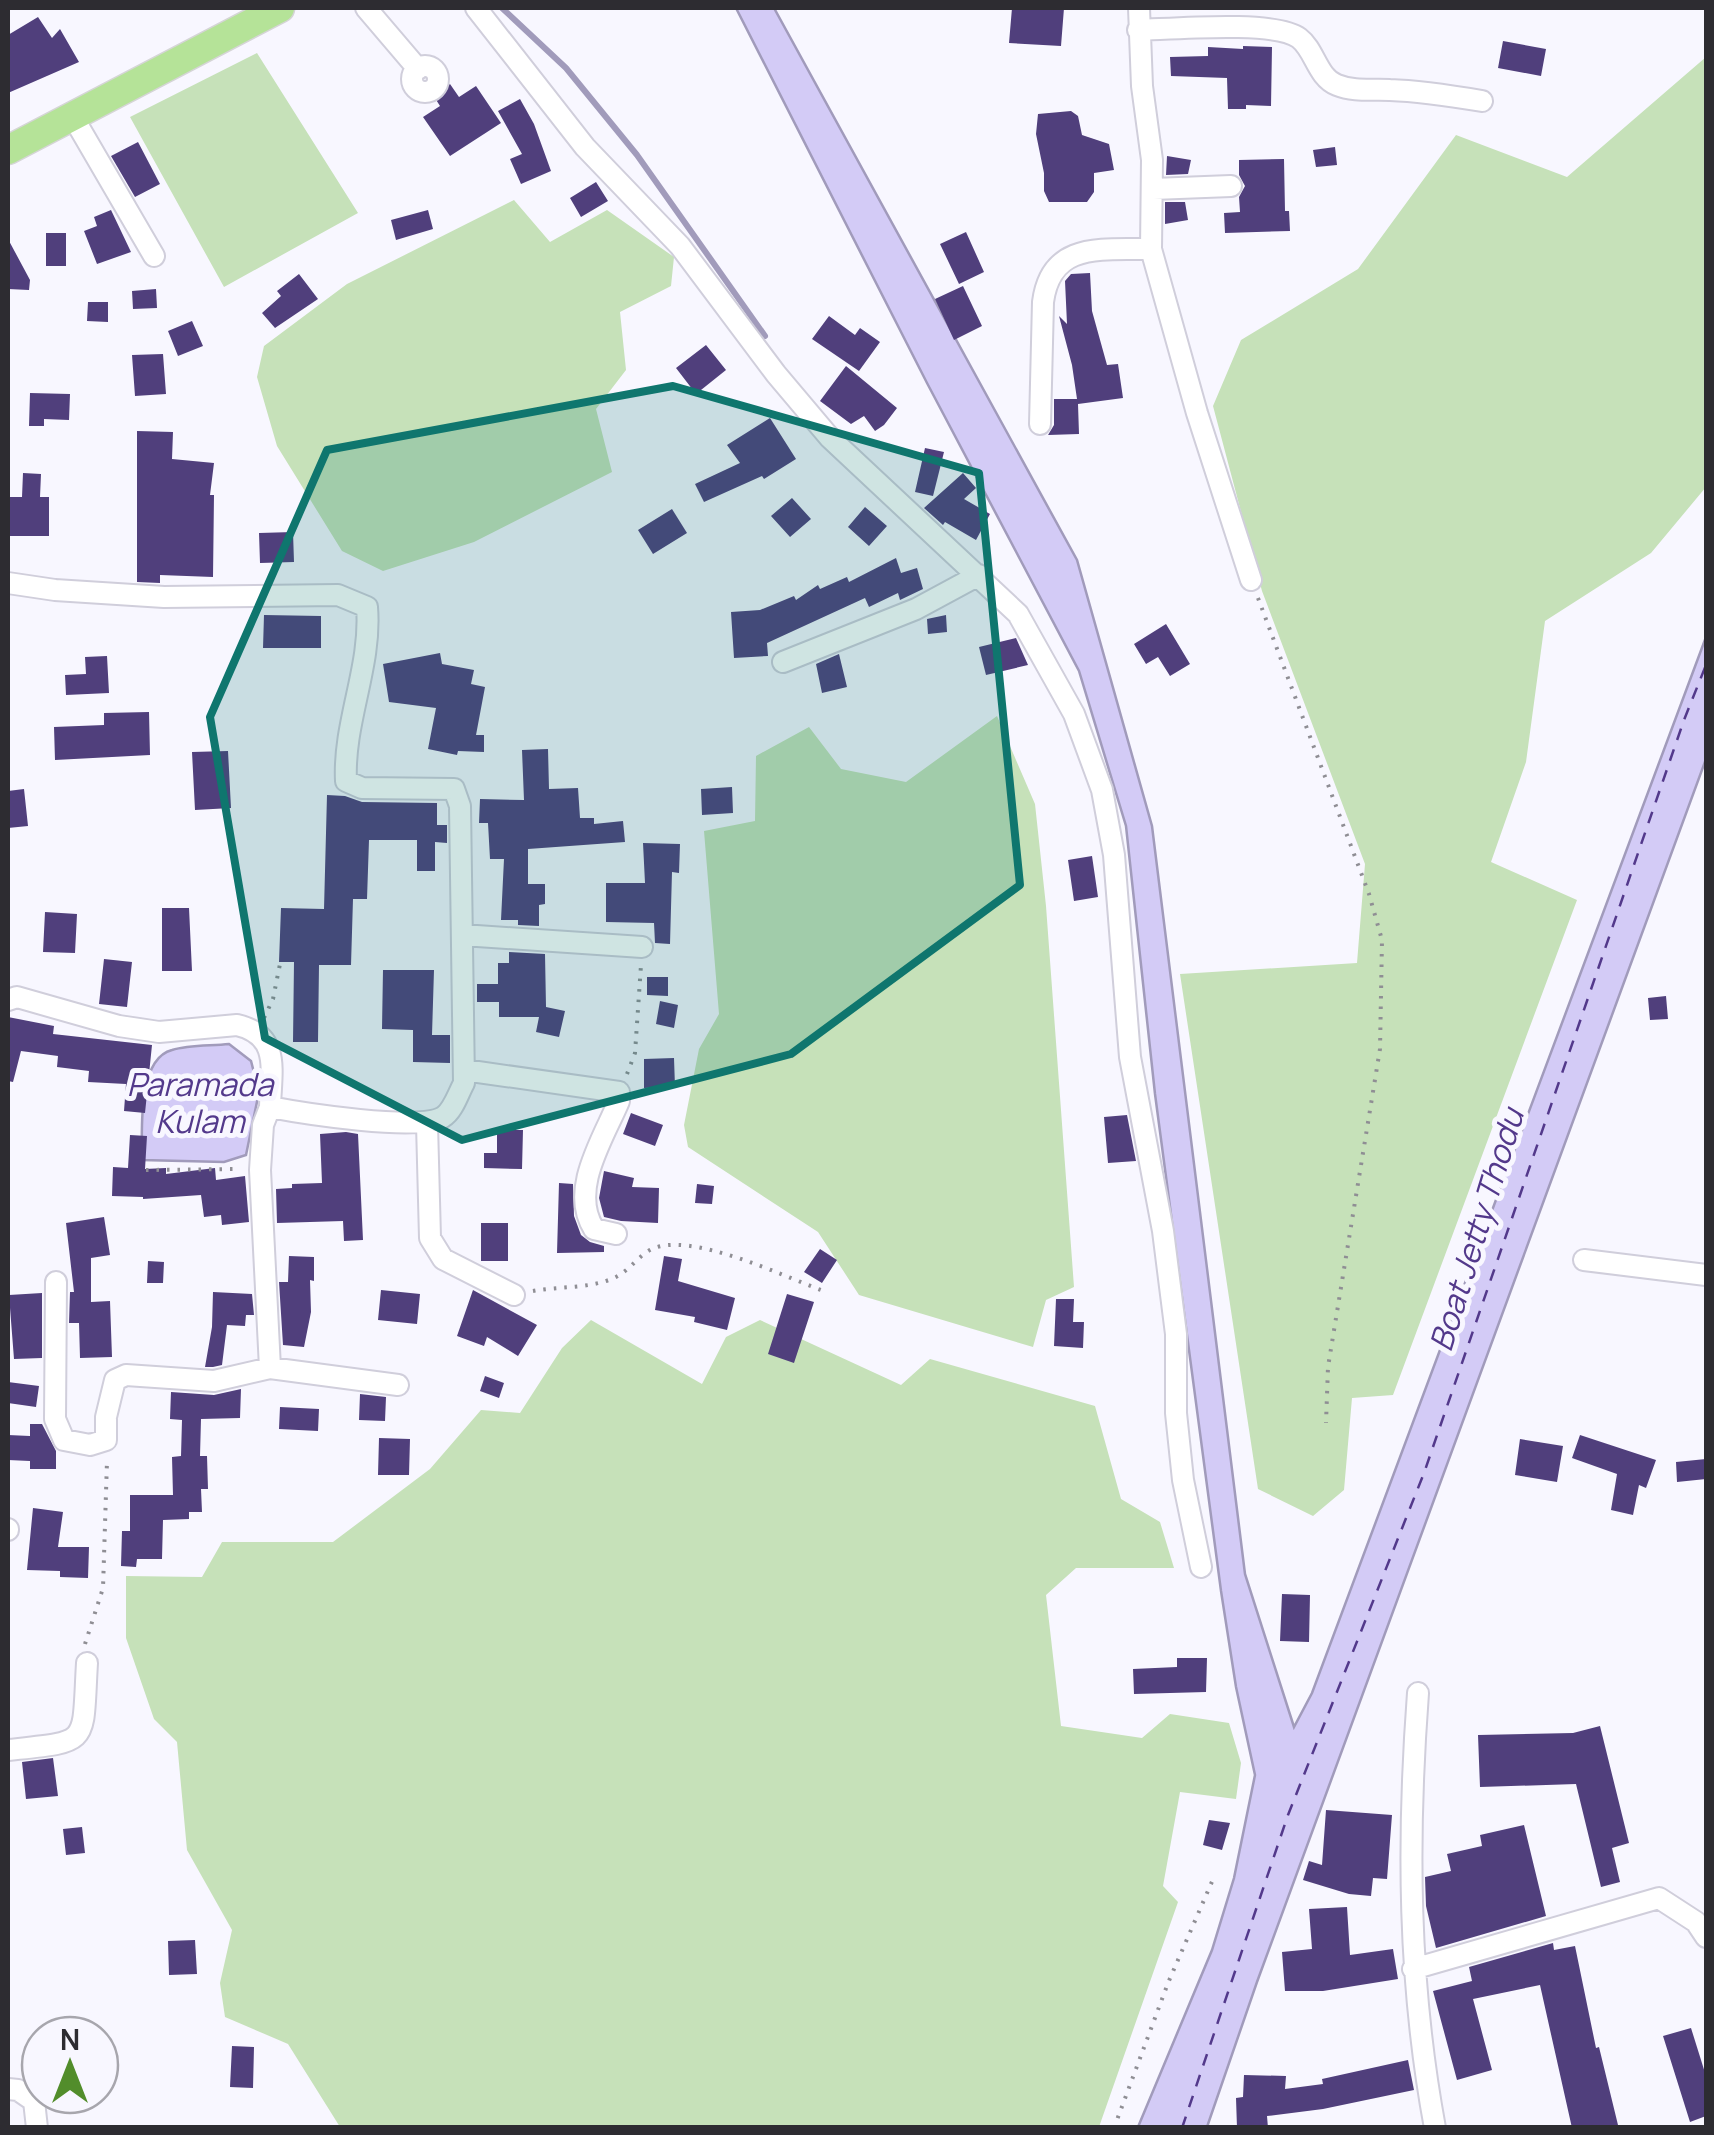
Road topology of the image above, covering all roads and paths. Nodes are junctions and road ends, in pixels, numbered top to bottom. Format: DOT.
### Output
graph roads {
  1 [pos="280,8"];
  2 [pos="366,8"];
  3 [pos="476,8"];
  4 [pos="1140,8"];
  5 [pos="1138,30"];
  6 [pos="418,68"];
  7 [pos="1482,101"];
  8 [pos="72,117"];
  9 [pos="8,150"];
  10 [pos="1231,186"];
  11 [pos="1152,189"];
  12 [pos="1150,248"];
  13 [pos="154,256"];
  14 [pos="1040,424"];
  15 [pos="979,575"];
  16 [pos="1251,580"];
  17 [pos="8,583"];
  18 [pos="782,662"];
  19 [pos="462,935"];
  20 [pos="642,948"];
  21 [pos="280,964"];
  22 [pos="8,1000"];
  23 [pos="258,1032"];
  24 [pos="464,1070"];
  25 [pos="619,1092"];
  26 [pos="270,1107"];
  27 [pos="427,1124"];
  28 [pos="146,1170"];
  29 [pos="260,1170"];
  30 [pos="616,1234"];
  31 [pos="1584,1260"];
  32 [pos="1706,1275"];
  33 [pos="56,1282"];
  34 [pos="821,1290"];
  35 [pos="514,1295"];
  36 [pos="270,1368"];
  37 [pos="398,1385"];
  38 [pos="1326,1423"];
  39 [pos="106,1440"];
  40 [pos="1201,1568"];
  41 [pos="86,1663"];
  42 [pos="1418,1693"];
  43 [pos="8,1750"];
  44 [pos="1214,1878"];
  45 [pos="1706,1938"];
  46 [pos="1413,1969"];
  47 [pos="8,2089"];
  48 [pos="37,2128"];
  49 [pos="1114,2128"];
  50 [pos="1435,2128"];
  1 -- 8 [label="main road"];
  2 -- 6 [label="street"];
  3 -- 15 [label="street"];
  4 -- 5 [label="street"];
  5 -- 7 [label="street"];
  5 -- 11 [label="street"];
  8 -- 9 [label="main road"];
  8 -- 13 [label="street"];
  10 -- 11 [label="street"];
  11 -- 12 [label="street"];
  12 -- 14 [label="street"];
  12 -- 16 [label="street"];
  15 -- 18 [label="street"];
  15 -- 40 [label="street"];
  16 -- 38 [label="path"];
  17 -- 19 [label="street"];
  19 -- 20 [label="street"];
  19 -- 24 [label="street"];
  20 -- 25 [label="path"];
  21 -- 23 [label="path"];
  22 -- 23 [label="street"];
  23 -- 26 [label="street"];
  24 -- 25 [label="street"];
  24 -- 27 [label="street"];
  25 -- 30 [label="street"];
  26 -- 27 [label="street"];
  26 -- 29 [label="street"];
  27 -- 35 [label="street"];
  28 -- 29 [label="path"];
  29 -- 36 [label="street"];
  31 -- 32 [label="street"];
  33 -- 39 [label="street"];
  34 -- 35 [label="path"];
  36 -- 37 [label="street"];
  36 -- 39 [label="street"];
  39 -- 41 [label="path"];
  41 -- 43 [label="street"];
  42 -- 46 [label="street"];
  44 -- 49 [label="path"];
  45 -- 46 [label="street"];
  46 -- 50 [label="street"];
  47 -- 48 [label="street"];
}
